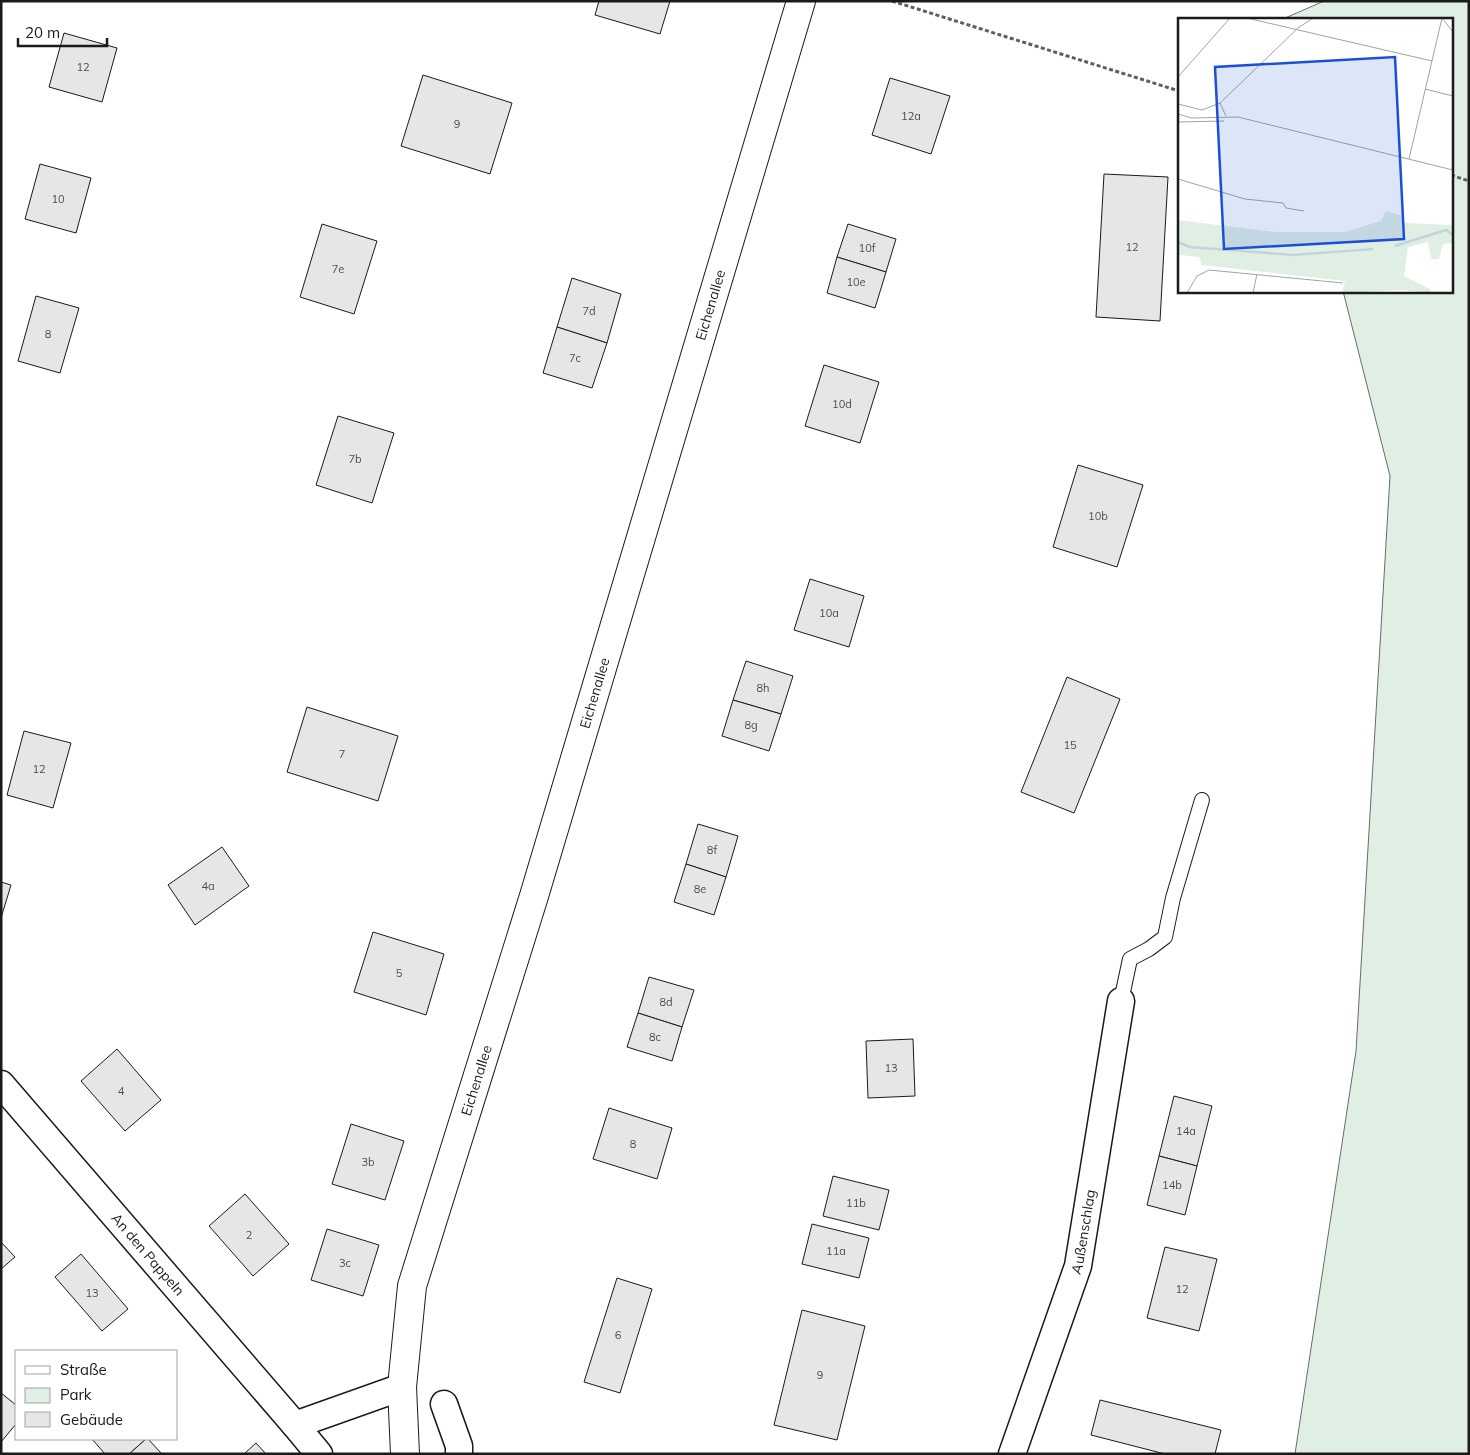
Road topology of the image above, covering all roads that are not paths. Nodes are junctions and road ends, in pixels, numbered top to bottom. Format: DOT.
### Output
graph roads {
  1 [pos="801,1"];
  2 [pos="1202,800"];
  3 [pos="1121,1001"];
  4 [pos="1,1084"];
  5 [pos="402,1387"];
  6 [pos="444,1404"];
  7 [pos="295,1425"];
  8 [pos="319,1454"];
  9 [pos="405,1454"];
  10 [pos="459,1454"];
  11 [pos="1012,1454"];
  1 -- 5 [label="street, Eichenallee"];
  2 -- 3 [label="lane"];
  3 -- 11 [label="street, Außenschlag"];
  4 -- 7 [label="street, An den Pappeln"];
  5 -- 7 [label="street"];
  5 -- 9 [label="street, Eichenallee"];
  6 -- 10 [label="street"];
  7 -- 8 [label="street"];
}
